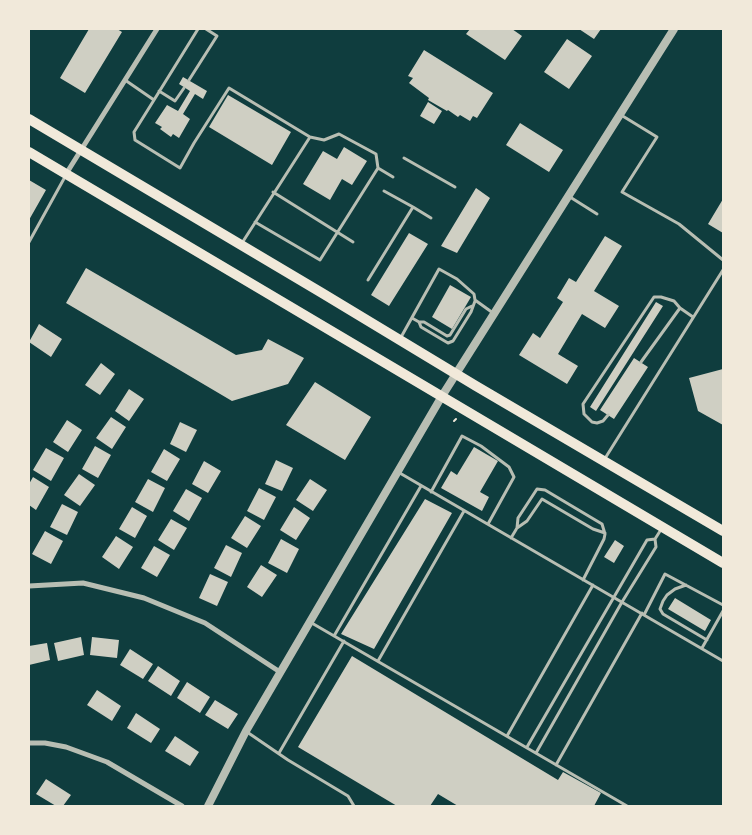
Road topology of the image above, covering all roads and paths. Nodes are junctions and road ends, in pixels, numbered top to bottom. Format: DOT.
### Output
graph roads {
  1 [pos="157,29"];
  2 [pos="198,29"];
  3 [pos="206,29"];
  4 [pos="674,29"];
  5 [pos="125,80"];
  6 [pos="189,80"];
  7 [pos="184,88"];
  8 [pos="159,91"];
  9 [pos="154,100"];
  10 [pos="620,114"];
  11 [pos="29,119"];
  12 [pos="310,137"];
  13 [pos="82,150"];
  14 [pos="29,152"];
  15 [pos="404,158"];
  16 [pos="378,168"];
  17 [pos="66,174"];
  18 [pos="393,177"];
  19 [pos="455,188"];
  20 [pos="384,191"];
  21 [pos="274,192"];
  22 [pos="568,196"];
  23 [pos="413,207"];
  24 [pos="597,214"];
  25 [pos="431,218"];
  26 [pos="255,222"];
  27 [pos="337,233"];
  28 [pos="29,242"];
  29 [pos="353,242"];
  30 [pos="240,245"];
  31 [pos="723,260"];
  32 [pos="723,270"];
  33 [pos="368,280"];
  34 [pos="476,300"];
  35 [pos="473,306"];
  36 [pos="680,308"];
  37 [pos="494,313"];
  38 [pos="693,317"];
  39 [pos="412,318"];
  40 [pos="419,322"];
  41 [pos="400,339"];
  42 [pos="641,362"];
  43 [pos="456,374"];
  44 [pos="442,396"];
  45 [pos="608,415"];
  46 [pos="604,460"];
  47 [pos="398,472"];
  48 [pos="421,486"];
  49 [pos="431,492"];
  50 [pos="464,511"];
  51 [pos="488,524"];
  52 [pos="517,528"];
  53 [pos="663,528"];
  54 [pos="723,531"];
  55 [pos="606,534"];
  56 [pos="512,538"];
  57 [pos="655,539"];
  58 [pos="723,563"];
  59 [pos="583,580"];
  60 [pos="593,585"];
  61 [pos="686,585"];
  62 [pos="29,586"];
  63 [pos="614,598"];
  64 [pos="622,602"];
  65 [pos="723,605"];
  66 [pos="723,611"];
  67 [pos="643,614"];
  68 [pos="310,622"];
  69 [pos="334,636"];
  70 [pos="707,640"];
  71 [pos="344,641"];
  72 [pos="702,648"];
  73 [pos="723,654"];
  74 [pos="722,660"];
  75 [pos="378,661"];
  76 [pos="280,672"];
  77 [pos="246,731"];
  78 [pos="507,736"];
  79 [pos="29,743"];
  80 [pos="527,748"];
  81 [pos="278,753"];
  82 [pos="536,753"];
  83 [pos="556,765"];
  84 [pos="182,806"];
  85 [pos="208,806"];
  86 [pos="354,806"];
  87 [pos="626,806"];
  1 -- 5 [label="street"];
  2 -- 8 [label="lane"];
  3 -- 6 [label="lane"];
  4 -- 10 [label="street"];
  5 -- 9 [label="lane"];
  5 -- 13 [label="street"];
  7 -- 8 [label="lane"];
  8 -- 9 [label="lane"];
  9 -- 12 [label="lane"];
  10 -- 22 [label="street"];
  10 -- 31 [label="lane"];
  11 -- 13 [label="main road"];
  12 -- 16 [label="lane"];
  12 -- 21 [label="lane"];
  13 -- 17 [label="street"];
  13 -- 30 [label="main road"];
  14 -- 17 [label="main road"];
  15 -- 19 [label="lane"];
  16 -- 18 [label="lane"];
  16 -- 27 [label="lane"];
  17 -- 28 [label="lane"];
  17 -- 44 [label="main road"];
  20 -- 23 [label="lane"];
  21 -- 26 [label="lane"];
  21 -- 27 [label="lane"];
  22 -- 24 [label="lane"];
  22 -- 37 [label="street"];
  23 -- 25 [label="lane"];
  23 -- 33 [label="lane"];
  26 -- 27 [label="lane"];
  26 -- 30 [label="lane"];
  27 -- 29 [label="lane"];
  30 -- 41 [label="main road"];
  32 -- 38 [label="lane"];
  34 -- 35 [label="lane"];
  34 -- 37 [label="lane"];
  34 -- 39 [label="lane"];
  35 -- 40 [label="lane"];
  35 -- 40 [label="lane"];
  36 -- 38 [label="lane"];
  36 -- 42 [label="lane"];
  36 -- 45 [label="lane"];
  37 -- 43 [label="street"];
  38 -- 46 [label="lane"];
  39 -- 40 [label="lane"];
  39 -- 41 [label="lane"];
  41 -- 43 [label="main road"];
  43 -- 44 [label="street"];
  43 -- 46 [label="main road"];
  44 -- 47 [label="street"];
  44 -- 53 [label="main road"];
  46 -- 54 [label="main road"];
  47 -- 48 [label="lane"];
  47 -- 68 [label="street"];
  48 -- 49 [label="lane"];
  48 -- 69 [label="lane"];
  49 -- 50 [label="lane"];
  49 -- 51 [label="lane"];
  50 -- 51 [label="lane"];
  50 -- 75 [label="lane"];
  51 -- 56 [label="lane"];
  52 -- 55 [label="lane"];
  52 -- 55 [label="lane"];
  52 -- 56 [label="lane"];
  53 -- 57 [label="lane"];
  53 -- 58 [label="main road"];
  55 -- 59 [label="lane"];
  56 -- 59 [label="lane"];
  57 -- 63 [label="lane"];
  57 -- 64 [label="lane"];
  59 -- 60 [label="lane"];
  60 -- 63 [label="lane"];
  60 -- 78 [label="lane"];
  61 -- 65 [label="lane"];
  61 -- 67 [label="lane"];
  61 -- 70 [label="lane"];
  62 -- 76 [label="street"];
  63 -- 64 [label="lane"];
  63 -- 80 [label="lane"];
  64 -- 67 [label="lane"];
  64 -- 82 [label="lane"];
  66 -- 70 [label="lane"];
  67 -- 72 [label="lane"];
  67 -- 83 [label="lane"];
  68 -- 69 [label="lane"];
  68 -- 76 [label="street"];
  69 -- 71 [label="lane"];
  70 -- 72 [label="lane"];
  71 -- 75 [label="lane"];
  71 -- 81 [label="lane"];
  72 -- 74 [label="lane"];
  73 -- 74 [label="lane"];
  75 -- 78 [label="lane"];
  76 -- 77 [label="street"];
  77 -- 81 [label="lane"];
  77 -- 85 [label="street"];
  78 -- 80 [label="lane"];
  79 -- 84 [label="street"];
  80 -- 82 [label="lane"];
  81 -- 86 [label="lane"];
  82 -- 83 [label="lane"];
  83 -- 87 [label="lane"];
}
